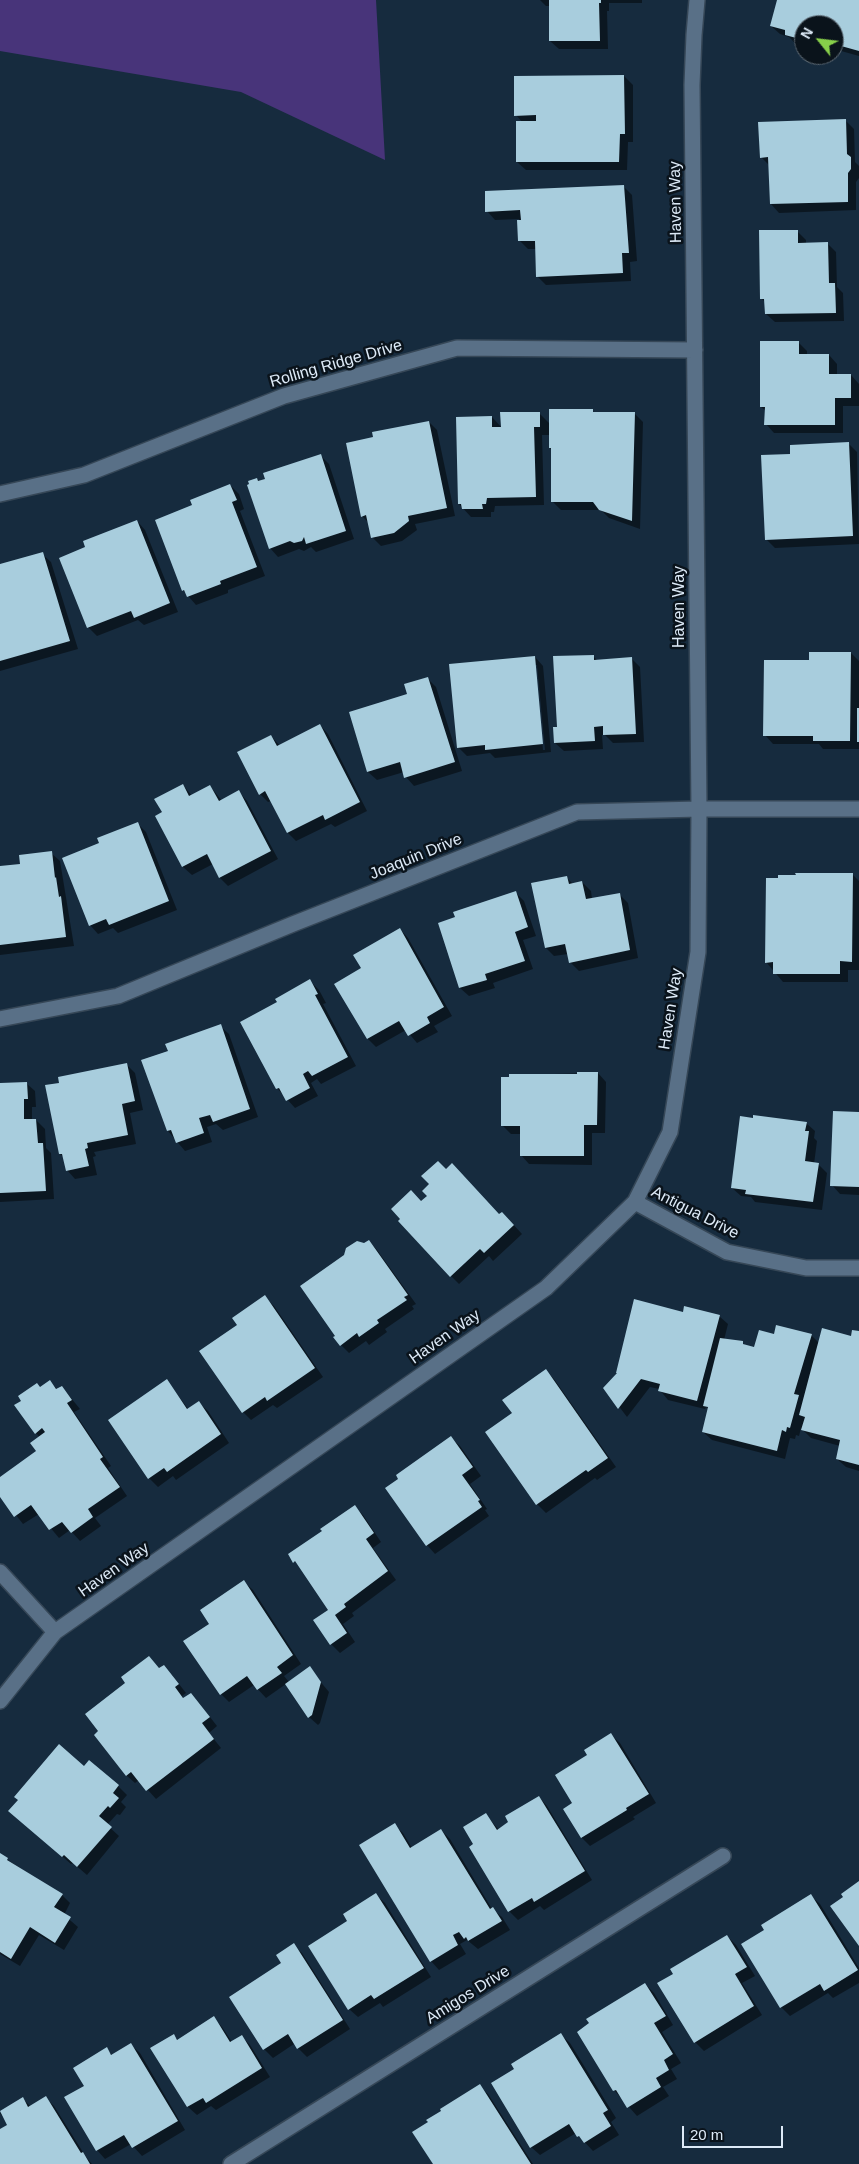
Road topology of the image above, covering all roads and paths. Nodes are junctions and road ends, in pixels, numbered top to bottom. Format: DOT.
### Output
graph roads {
  1 [pos="698,0"];
  2 [pos="695,350"];
  3 [pos="0,494"];
  4 [pos="698,809"];
  5 [pos="859,809"];
  6 [pos="0,1019"];
  7 [pos="635,1202"];
  8 [pos="859,1268"];
  9 [pos="0,1572"];
  10 [pos="56,1632"];
  11 [pos="0,1701"];
  12 [pos="723,1856"];
  13 [pos="231,2164"];
  1 -- 2 [label="street, Haven Way"];
  2 -- 3 [label="street, Rolling Ridge Drive"];
  2 -- 4 [label="street, Haven Way"];
  4 -- 5 [label="street, Joaquin Drive"];
  4 -- 6 [label="street, Joaquin Drive"];
  4 -- 7 [label="street, Haven Way"];
  7 -- 8 [label="street, Antigua Drive"];
  7 -- 10 [label="street, Haven Way"];
  9 -- 10 [label="street"];
  10 -- 11 [label="street, Haven Way"];
  12 -- 13 [label="street, Amigos Drive"];
}
